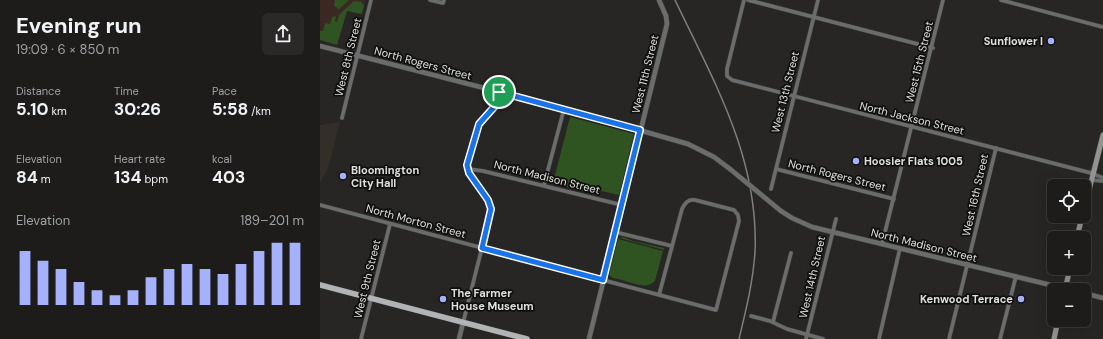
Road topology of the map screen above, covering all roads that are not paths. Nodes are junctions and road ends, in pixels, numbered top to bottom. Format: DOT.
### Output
graph roads {
  1 [pos="371,0"];
  2 [pos="430,0"];
  3 [pos="659,0"];
  4 [pos="744,0"];
  5 [pos="748,0"];
  6 [pos="818,0"];
  7 [pos="943,0"];
  8 [pos="1002,0"];
  9 [pos="443,2"];
  10 [pos="813,18"];
  11 [pos="1103,27"];
  12 [pos="320,46"];
  13 [pos="933,48"];
  14 [pos="357,55"];
  15 [pos="499,92"];
  16 [pos="793,96"];
  17 [pos="564,109"];
  18 [pos="342,118"];
  19 [pos="912,128"];
  20 [pos="640,130"];
  21 [pos="1103,135"];
  22 [pos="996,148"];
  23 [pos="468,169"];
  24 [pos="776,169"];
  25 [pos="1093,174"];
  26 [pos="1092,180"];
  27 [pos="1103,180"];
  28 [pos="1091,184"];
  29 [pos="544,185"];
  30 [pos="771,189"];
  31 [pos="894,198"];
  32 [pos="320,205"];
  33 [pos="622,205"];
  34 [pos="781,211"];
  35 [pos="836,220"];
  36 [pos="390,224"];
  37 [pos="615,232"];
  38 [pos="832,232"];
  39 [pos="882,244"];
  40 [pos="672,246"];
  41 [pos="482,248"];
  42 [pos="900,248"];
  43 [pos="791,253"];
  44 [pos="968,265"];
  45 [pos="1016,276"];
  46 [pos="603,280"];
  47 [pos="1047,285"];
  48 [pos="320,286"];
  49 [pos="659,295"];
  50 [pos="1091,295"];
  51 [pos="1103,298"];
  52 [pos="372,299"];
  53 [pos="751,316"];
  54 [pos="773,322"];
  55 [pos="464,323"];
  56 [pos="1057,327"];
  57 [pos="807,337"];
  58 [pos="361,339"];
  59 [pos="459,339"];
  60 [pos="527,339"];
  61 [pos="589,339"];
  62 [pos="823,339"];
  63 [pos="879,339"];
  64 [pos="949,339"];
  65 [pos="1000,339"];
  66 [pos="1054,339"];
  1 -- 14 [label="street, West 8th Street"];
  2 -- 9 [label="street"];
  3 -- 20 [label="street, West 11th Street"];
  4 -- 16 [label="street, North Jackson Street"];
  5 -- 10 [label="street"];
  6 -- 10 [label="street, West 13th Street"];
  7 -- 13 [label="street, West 15th Street"];
  8 -- 11 [label="street"];
  10 -- 13 [label="street"];
  10 -- 16 [label="street, West 13th Street"];
  12 -- 14 [label="street, North Rogers Street"];
  13 -- 19 [label="street, West 15th Street"];
  14 -- 15 [label="street, North Rogers Street"];
  14 -- 18 [label="street, West 8th Street"];
  15 -- 17 [label="street, North Rogers Street"];
  15 -- 23 [label="street"];
  16 -- 19 [label="street, North Jackson Street"];
  16 -- 24 [label="street, West 13th Street"];
  17 -- 20 [label="street, North Rogers Street"];
  17 -- 29 [label="street"];
  19 -- 22 [label="street, North Jackson Street"];
  19 -- 31 [label="street, West 15th Street"];
  20 -- 33 [label="street, West 11th Street"];
  20 -- 34 [label="street, North Rogers Street, bridge"];
  21 -- 25 [label="main road"];
  22 -- 25 [label="street, North Jackson Street"];
  22 -- 44 [label="street, West 16th Street"];
  23 -- 29 [label="street, North Madison Street"];
  23 -- 41 [label="street"];
  24 -- 30 [label="street, West 13th Street"];
  24 -- 31 [label="street, North Rogers Street"];
  25 -- 26 [label="main road"];
  25 -- 27 [label="street, North Jackson Street"];
  26 -- 27 [label="street"];
  26 -- 28 [label="main road"];
  29 -- 33 [label="street, North Madison Street"];
  31 -- 39 [label="street, West 15th Street"];
  32 -- 36 [label="street, North Morton Street"];
  33 -- 37 [label="street, West 11th Street"];
  34 -- 38 [label="street, North Madison Street"];
  35 -- 38 [label="street, West 14th Street"];
  36 -- 41 [label="street, North Morton Street"];
  36 -- 52 [label="street, West 9th Street"];
  37 -- 40 [label="street"];
  37 -- 46 [label="street, West 11th Street"];
  38 -- 39 [label="street, North Madison Street"];
  38 -- 57 [label="street, West 14th Street"];
  39 -- 42 [label="street, North Madison Street"];
  40 -- 49 [label="street"];
  40 -- 49 [label="street, North Morton Street"];
  41 -- 46 [label="street, North Morton Street"];
  41 -- 55 [label="street"];
  42 -- 44 [label="street, North Madison Street"];
  42 -- 63 [label="street"];
  43 -- 54 [label="street"];
  44 -- 45 [label="street, North Madison Street"];
  44 -- 64 [label="street, West 16th Street"];
  45 -- 47 [label="street, North Madison Street"];
  45 -- 65 [label="street"];
  46 -- 49 [label="street, North Morton Street"];
  46 -- 61 [label="street, West 11th Street"];
  48 -- 52 [label="main road"];
  50 -- 51 [label="street"];
  52 -- 55 [label="main road"];
  52 -- 58 [label="street, West 9th Street"];
  53 -- 54 [label="street"];
  54 -- 57 [label="street"];
  55 -- 59 [label="street"];
  55 -- 60 [label="main road"];
  56 -- 66 [label="main road"];
  57 -- 62 [label="street"];
}
